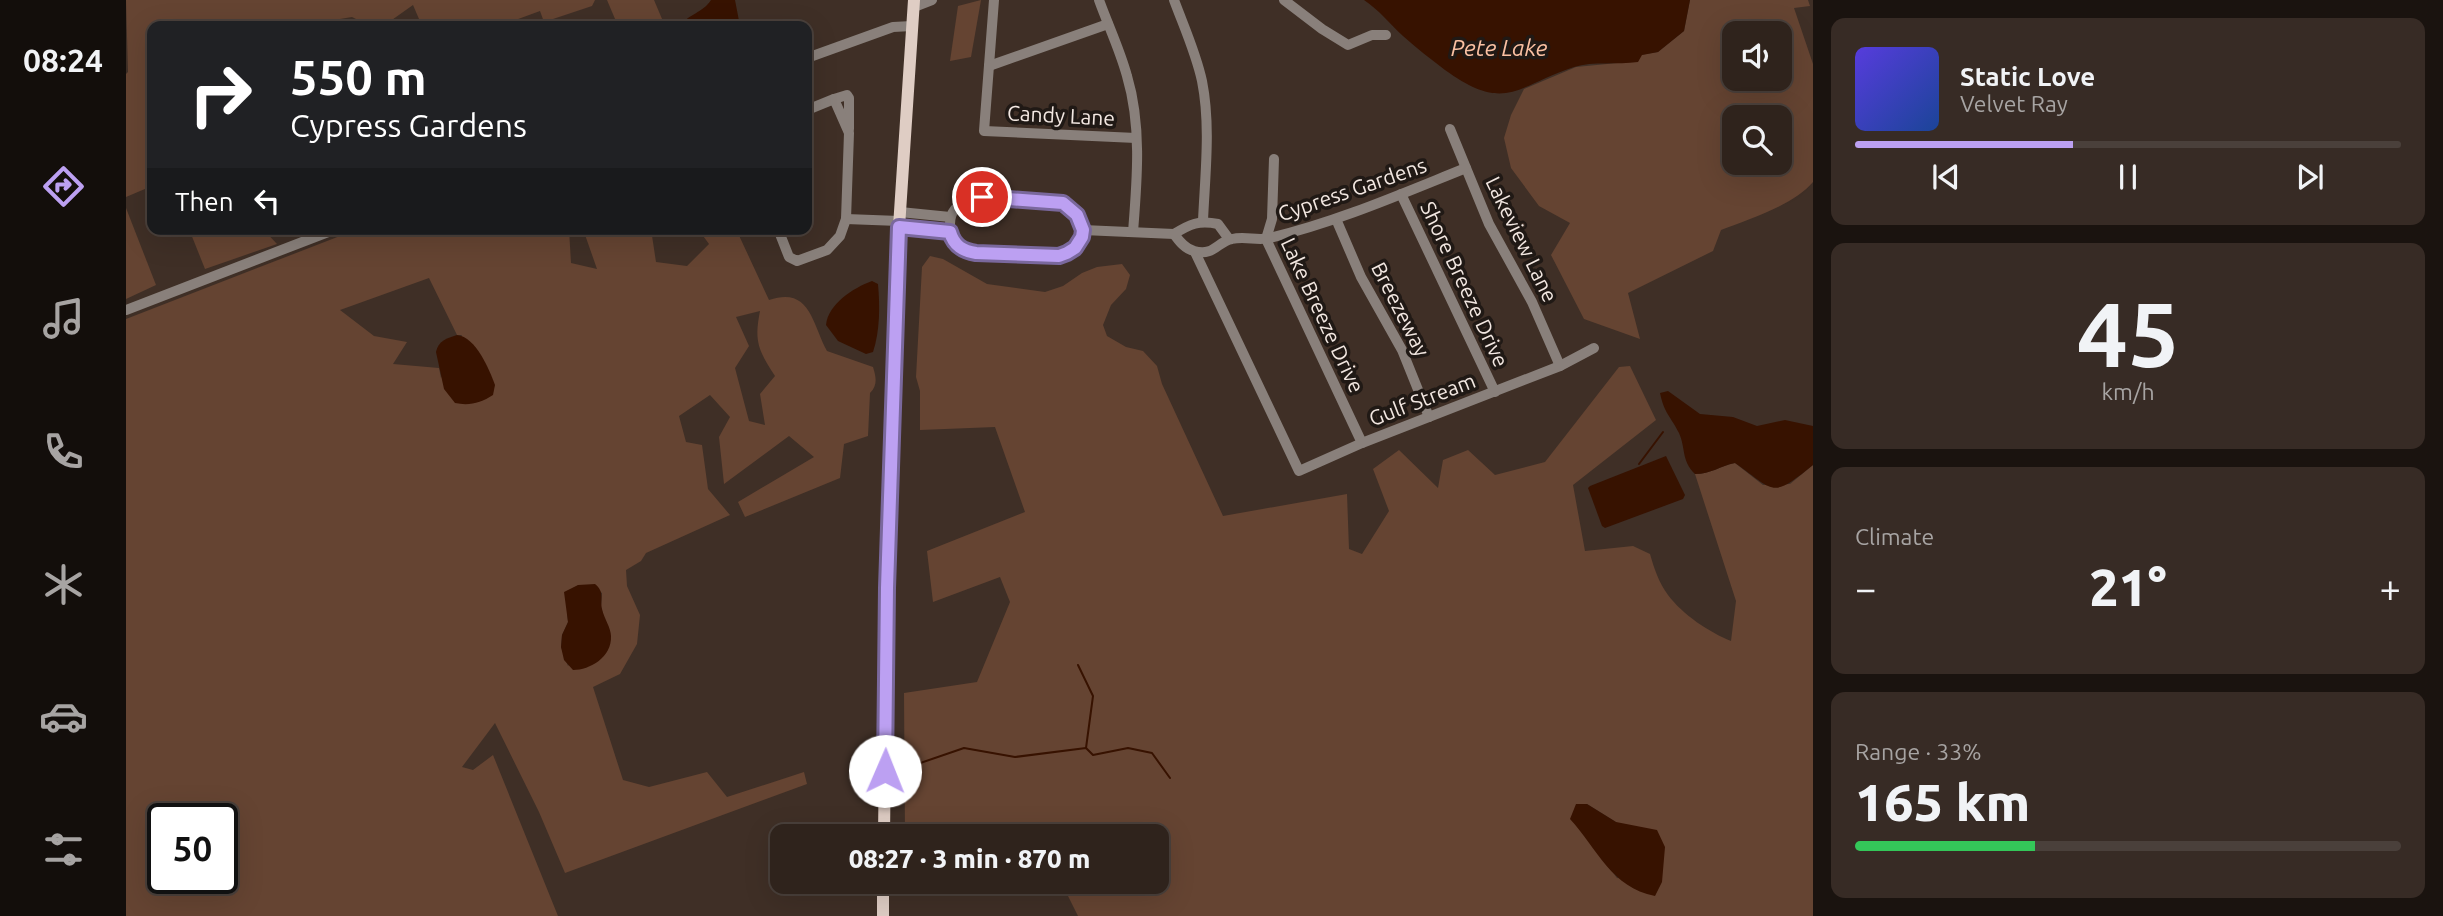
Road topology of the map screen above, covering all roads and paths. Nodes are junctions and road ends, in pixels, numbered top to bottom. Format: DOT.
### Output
graph roads {
  1 [pos="932,0"];
  2 [pos="994,0"];
  3 [pos="1099,0"];
  4 [pos="1174,0"];
  5 [pos="1284,0"];
  6 [pos="914,4"];
  7 [pos="1108,24"];
  8 [pos="912,26"];
  9 [pos="1386,35"];
  10 [pos="812,56"];
  11 [pos="989,65"];
  12 [pos="812,108"];
  13 [pos="1450,129"];
  14 [pos="1136,138"];
  15 [pos="1273,159"];
  16 [pos="1466,168"];
  17 [pos="1401,194"];
  18 [pos="950,217"];
  19 [pos="846,219"];
  20 [pos="1336,219"];
  21 [pos="899,220"];
  22 [pos="1203,221"];
  23 [pos="1083,230"];
  24 [pos="950,232"];
  25 [pos="1133,232"];
  26 [pos="1174,234"];
  27 [pos="320,235"];
  28 [pos="780,235"];
  29 [pos="1229,239"];
  30 [pos="1266,239"];
  31 [pos="1195,252"];
  32 [pos="126,310"];
  33 [pos="1594,348"];
  34 [pos="1560,366"];
  35 [pos="1495,391"];
  36 [pos="1429,417"];
  37 [pos="1362,443"];
  38 [pos="884,824"];
  39 [pos="883,894"];
  40 [pos="883,916"];
  1 -- 6 [label="street"];
  2 -- 11 [label="street"];
  3 -- 7 [label="street"];
  4 -- 22 [label="street"];
  5 -- 9 [label="street"];
  6 -- 8 [label="main road"];
  7 -- 11 [label="street"];
  7 -- 14 [label="street"];
  8 -- 10 [label="street"];
  8 -- 21 [label="main road"];
  11 -- 14 [label="street, Candy Lane"];
  12 -- 19 [label="street"];
  13 -- 16 [label="street, Lakeview Lane"];
  14 -- 25 [label="street"];
  15 -- 30 [label="street, Lake Breeze Drive"];
  16 -- 17 [label="street, Cypress Gardens"];
  16 -- 34 [label="street, Lakeview Lane"];
  17 -- 20 [label="street, Cypress Gardens"];
  17 -- 35 [label="street, Shore Breeze Drive"];
  18 -- 21 [label="street"];
  18 -- 23 [label="street"];
  18 -- 24 [label="street"];
  19 -- 21 [label="street"];
  19 -- 28 [label="street"];
  20 -- 30 [label="street, Cypress Gardens"];
  20 -- 36 [label="street, Breezeway"];
  21 -- 24 [label="street"];
  21 -- 38 [label="main road"];
  22 -- 26 [label="street"];
  22 -- 29 [label="street"];
  23 -- 24 [label="street"];
  23 -- 25 [label="street"];
  25 -- 26 [label="street"];
  26 -- 31 [label="street"];
  27 -- 32 [label="street"];
  29 -- 30 [label="street, Cypress Gardens"];
  29 -- 31 [label="street, Cypress Gardens"];
  30 -- 37 [label="street, Lake Breeze Drive"];
  31 -- 37 [label="street, Gulf Stream"];
  33 -- 34 [label="street, Gulf Stream"];
  34 -- 35 [label="street, Gulf Stream"];
  35 -- 36 [label="street, Gulf Stream"];
  36 -- 37 [label="street, Gulf Stream"];
  39 -- 40 [label="main road"];
}
